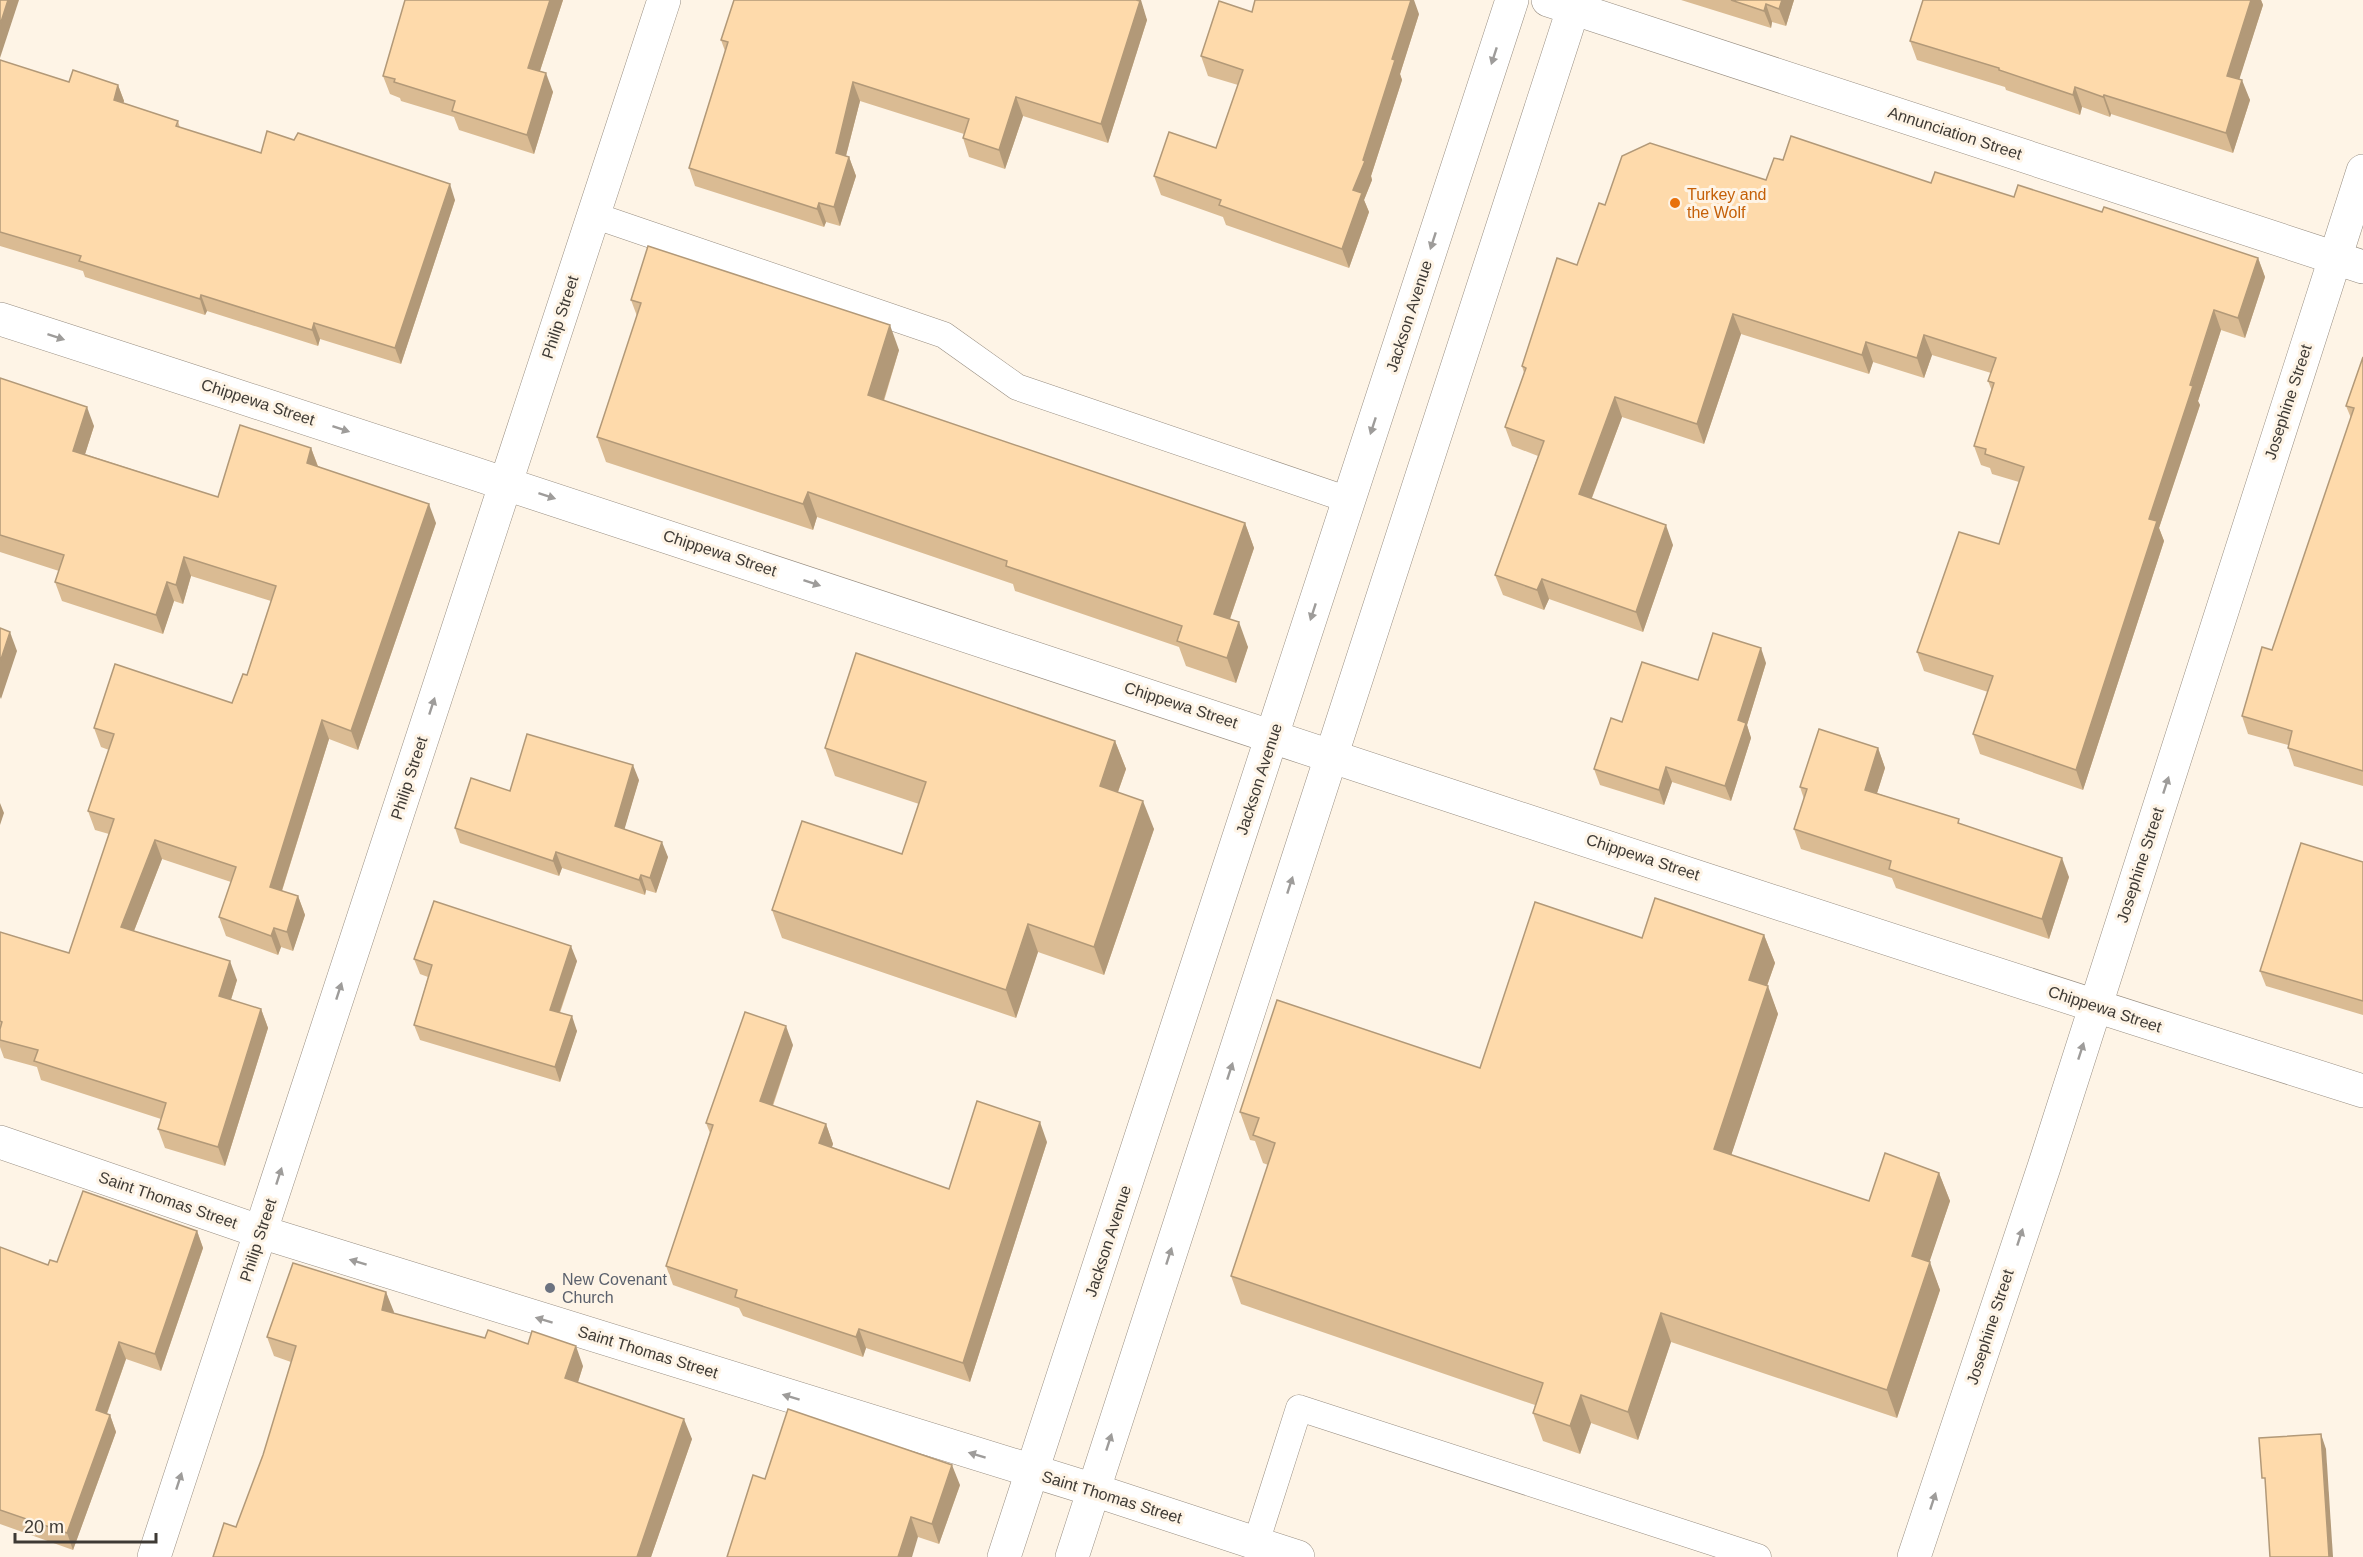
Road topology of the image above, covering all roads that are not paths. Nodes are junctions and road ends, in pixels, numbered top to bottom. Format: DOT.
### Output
graph roads {
  1 [pos="664,0"];
  2 [pos="1512,0"];
  3 [pos="1566,3"];
  4 [pos="2363,171"];
  5 [pos="593,215"];
  6 [pos="2348,262"];
  7 [pos="0,319"];
  8 [pos="506,482"];
  9 [pos="1349,500"];
  10 [pos="1273,735"];
  11 [pos="1332,755"];
  12 [pos="2095,1006"];
  13 [pos="2363,1091"];
  14 [pos="0,1142"];
  15 [pos="261,1232"];
  16 [pos="1033,1472"];
  17 [pos="1094,1490"];
  18 [pos="1256,1543"];
  19 [pos="154,1557"];
  20 [pos="1004,1557"];
  21 [pos="1072,1557"];
  22 [pos="1298,1557"];
  23 [pos="1758,1557"];
  24 [pos="1914,1557"];
  1 -- 5 [label="street, Philip Street"];
  2 -- 9 [label="street, Jackson Avenue, one-way"];
  3 -- 6 [label="street, Annunciation Street"];
  3 -- 11 [label="street"];
  4 -- 6 [label="street, Josephine Street"];
  5 -- 8 [label="street, Philip Street"];
  5 -- 9 [label="lane"];
  12 -- 6 [label="street, Josephine Street, one-way"];
  7 -- 8 [label="street, Chippewa Street, one-way"];
  8 -- 10 [label="street, Chippewa Street, one-way"];
  15 -- 8 [label="street, Philip Street, one-way"];
  9 -- 10 [label="street, Jackson Avenue, one-way"];
  10 -- 11 [label="street, Chippewa Street"];
  10 -- 16 [label="street, Jackson Avenue"];
  11 -- 12 [label="street, Chippewa Street"];
  17 -- 11 [label="street, one-way"];
  12 -- 13 [label="street, Chippewa Street"];
  24 -- 12 [label="street, Josephine Street, one-way"];
  14 -- 15 [label="street, Saint Thomas Street"];
  16 -- 15 [label="street, Saint Thomas Street, one-way"];
  19 -- 15 [label="street, Philip Street, one-way"];
  16 -- 17 [label="street, Saint Thomas Street"];
  16 -- 20 [label="street, Jackson Avenue"];
  17 -- 18 [label="street, Saint Thomas Street"];
  17 -- 21 [label="street"];
  18 -- 22 [label="street, Saint Thomas Street"];
  18 -- 23 [label="lane"];
}
